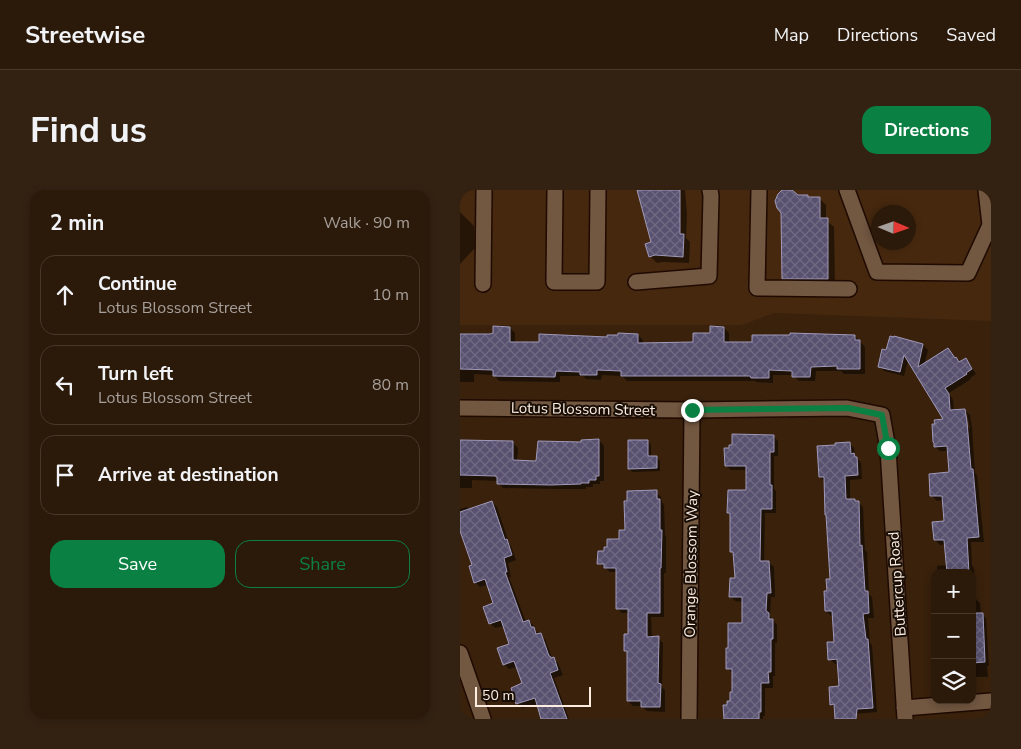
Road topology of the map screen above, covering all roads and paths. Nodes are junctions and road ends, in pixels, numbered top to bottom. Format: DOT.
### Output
graph roads {
  1 [pos="484,190"];
  2 [pos="555,190"];
  3 [pos="598,190"];
  4 [pos="710,190"];
  5 [pos="759,190"];
  6 [pos="846,190"];
  7 [pos="986,190"];
  8 [pos="636,282"];
  9 [pos="483,284"];
  10 [pos="849,289"];
  11 [pos="460,408"];
  12 [pos="692,410"];
  13 [pos="888,448"];
  14 [pos="460,652"];
  15 [pos="991,701"];
  16 [pos="905,714"];
  17 [pos="483,719"];
  18 [pos="689,719"];
  1 -- 9 [label="street"];
  2 -- 3 [label="street"];
  4 -- 8 [label="street"];
  5 -- 10 [label="street"];
  6 -- 7 [label="street"];
  11 -- 12 [label="street, Lotus Blossom Street"];
  12 -- 13 [label="street, Lotus Blossom Street"];
  12 -- 18 [label="street, Orange Blossom Way"];
  13 -- 16 [label="street, Buttercup Road"];
  14 -- 17 [label="street"];
  15 -- 16 [label="street"];
}
